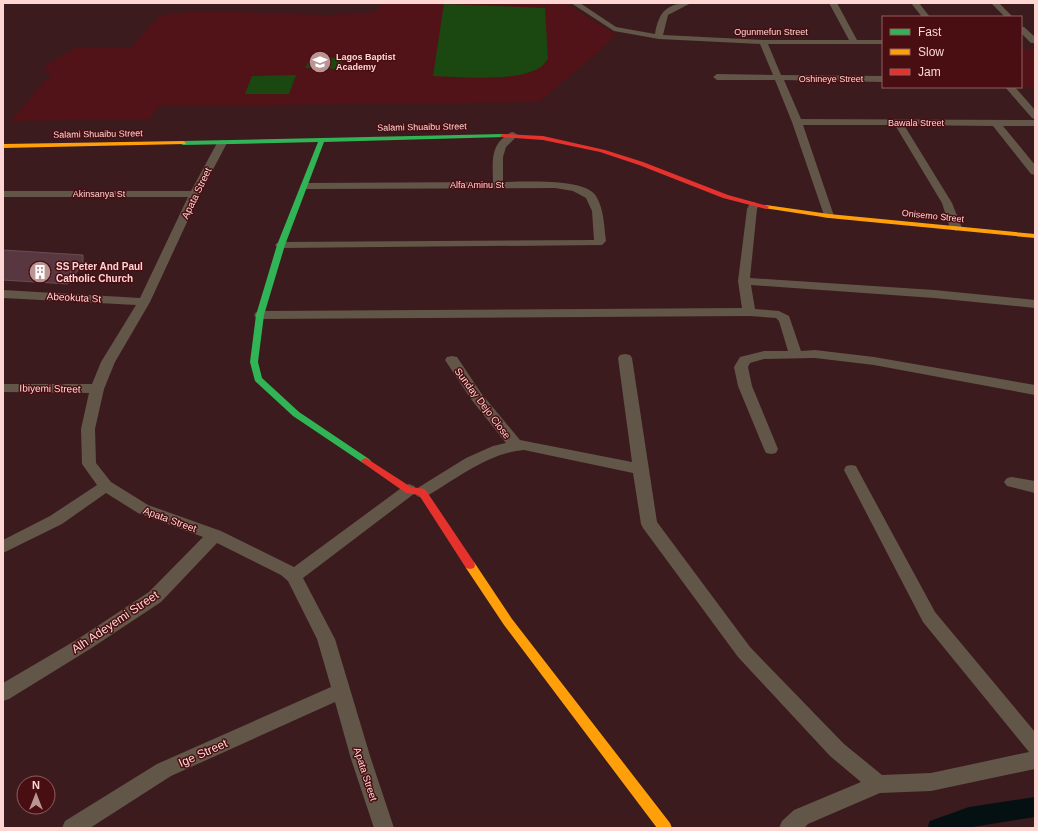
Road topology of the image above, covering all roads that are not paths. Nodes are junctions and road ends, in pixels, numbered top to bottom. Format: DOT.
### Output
graph roads {
  1 [pos="575,3"];
  2 [pos="668,3"];
  3 [pos="687,3"];
  4 [pos="833,3"];
  5 [pos="915,3"];
  6 [pos="995,3"];
  7 [pos="676,6"];
  8 [pos="925,16"];
  9 [pos="1008,16"];
  10 [pos="1022,30"];
  11 [pos="660,37"];
  12 [pos="1035,41"];
  13 [pos="763,42"];
  14 [pos="854,42"];
  15 [pos="882,42"];
  16 [pos="1022,42"];
  17 [pos="717,77"];
  18 [pos="778,79"];
  19 [pos="882,79"];
  20 [pos="1011,88"];
  21 [pos="1035,116"];
  22 [pos="797,122"];
  23 [pos="898,123"];
  24 [pos="1035,123"];
  25 [pos="997,124"];
  26 [pos="513,135"];
  27 [pos="322,139"];
  28 [pos="222,142"];
  29 [pos="3,146"];
  30 [pos="1035,172"];
  31 [pos="498,185"];
  32 [pos="306,186"];
  33 [pos="3,194"];
  34 [pos="195,194"];
  35 [pos="754,205"];
  36 [pos="829,216"];
  37 [pos="956,228"];
  38 [pos="1035,236"];
  39 [pos="281,245"];
  40 [pos="744,281"];
  41 [pos="3,294"];
  42 [pos="144,302"];
  43 [pos="1035,304"];
  44 [pos="749,312"];
  45 [pos="260,315"];
  46 [pos="796,355"];
  47 [pos="625,358"];
  48 [pos="452,360"];
  49 [pos="3,388"];
  50 [pos="97,389"];
  51 [pos="1035,390"];
  52 [pos="516,444"];
  53 [pos="771,449"];
  54 [pos="640,469"];
  55 [pos="852,470"];
  56 [pos="1012,482"];
  57 [pos="106,486"];
  58 [pos="1035,486"];
  59 [pos="416,491"];
  60 [pos="215,535"];
  61 [pos="3,547"];
  62 [pos="294,576"];
  63 [pos="341,691"];
  64 [pos="3,693"];
  65 [pos="1035,746"];
  66 [pos="1035,760"];
  67 [pos="879,784"];
  68 [pos="72,828"];
  69 [pos="384,828"];
  70 [pos="665,828"];
  71 [pos="789,828"];
  1 -- 11 [label="street, Ogunmefun Street"];
  2 -- 7 [label="street"];
  3 -- 7 [label="street"];
  4 -- 14 [label="street"];
  5 -- 8 [label="street"];
  6 -- 9 [label="street"];
  7 -- 11 [label="street"];
  10 -- 12 [label="street"];
  11 -- 13 [label="street, Ogunmefun Street"];
  12 -- 16 [label="street"];
  13 -- 14 [label="street, Ogunmefun Street"];
  13 -- 18 [label="street"];
  14 -- 15 [label="street, Ogunmefun Street"];
  17 -- 18 [label="street, Oshineye Street"];
  18 -- 19 [label="street, Oshineye Street"];
  18 -- 22 [label="street"];
  20 -- 21 [label="street"];
  22 -- 23 [label="street, Bawala Street"];
  22 -- 36 [label="street"];
  23 -- 25 [label="street, Bawala Street"];
  23 -- 37 [label="street"];
  24 -- 25 [label="street, Bawala Street"];
  25 -- 30 [label="street"];
  26 -- 27 [label="street, Salami Shuaibu Street"];
  26 -- 31 [label="street"];
  26 -- 35 [label="street, Salami Shuaibu Street"];
  27 -- 28 [label="street, Salami Shuaibu Street"];
  27 -- 32 [label="street"];
  28 -- 29 [label="street, Salami Shuaibu Street"];
  28 -- 34 [label="street, Apata Street"];
  31 -- 32 [label="street, Alfa Aminu St"];
  31 -- 39 [label="street, Alfa Aminu St"];
  32 -- 39 [label="street"];
  33 -- 34 [label="street, Akinsanya St"];
  34 -- 42 [label="street, Apata Street"];
  35 -- 36 [label="street, Salami Shuaibu Street"];
  35 -- 40 [label="street"];
  36 -- 37 [label="street, Onisemo Street"];
  37 -- 38 [label="street, Onisemo Street"];
  39 -- 45 [label="street"];
  40 -- 43 [label="street"];
  40 -- 44 [label="street"];
  41 -- 42 [label="street, Abeokuta St"];
  42 -- 50 [label="street, Apata Street"];
  44 -- 45 [label="street"];
  44 -- 46 [label="street"];
  45 -- 59 [label="street"];
  46 -- 51 [label="street"];
  46 -- 53 [label="street"];
  47 -- 54 [label="street"];
  48 -- 52 [label="street, Sunday Dejo Close"];
  49 -- 50 [label="street, Ibiyemi Street"];
  50 -- 57 [label="street, Apata Street"];
  52 -- 54 [label="street"];
  52 -- 59 [label="street"];
  54 -- 67 [label="street"];
  55 -- 65 [label="street"];
  56 -- 58 [label="street"];
  57 -- 60 [label="street, Apata Street"];
  57 -- 61 [label="street"];
  59 -- 62 [label="street"];
  59 -- 70 [label="street"];
  60 -- 62 [label="street, Apata Street"];
  60 -- 64 [label="street, Alh Adeyemi Street"];
  62 -- 63 [label="street, Apata Street"];
  63 -- 68 [label="street, Ige Street"];
  63 -- 69 [label="street, Apata Street"];
  66 -- 67 [label="street"];
  67 -- 71 [label="street"];
}
